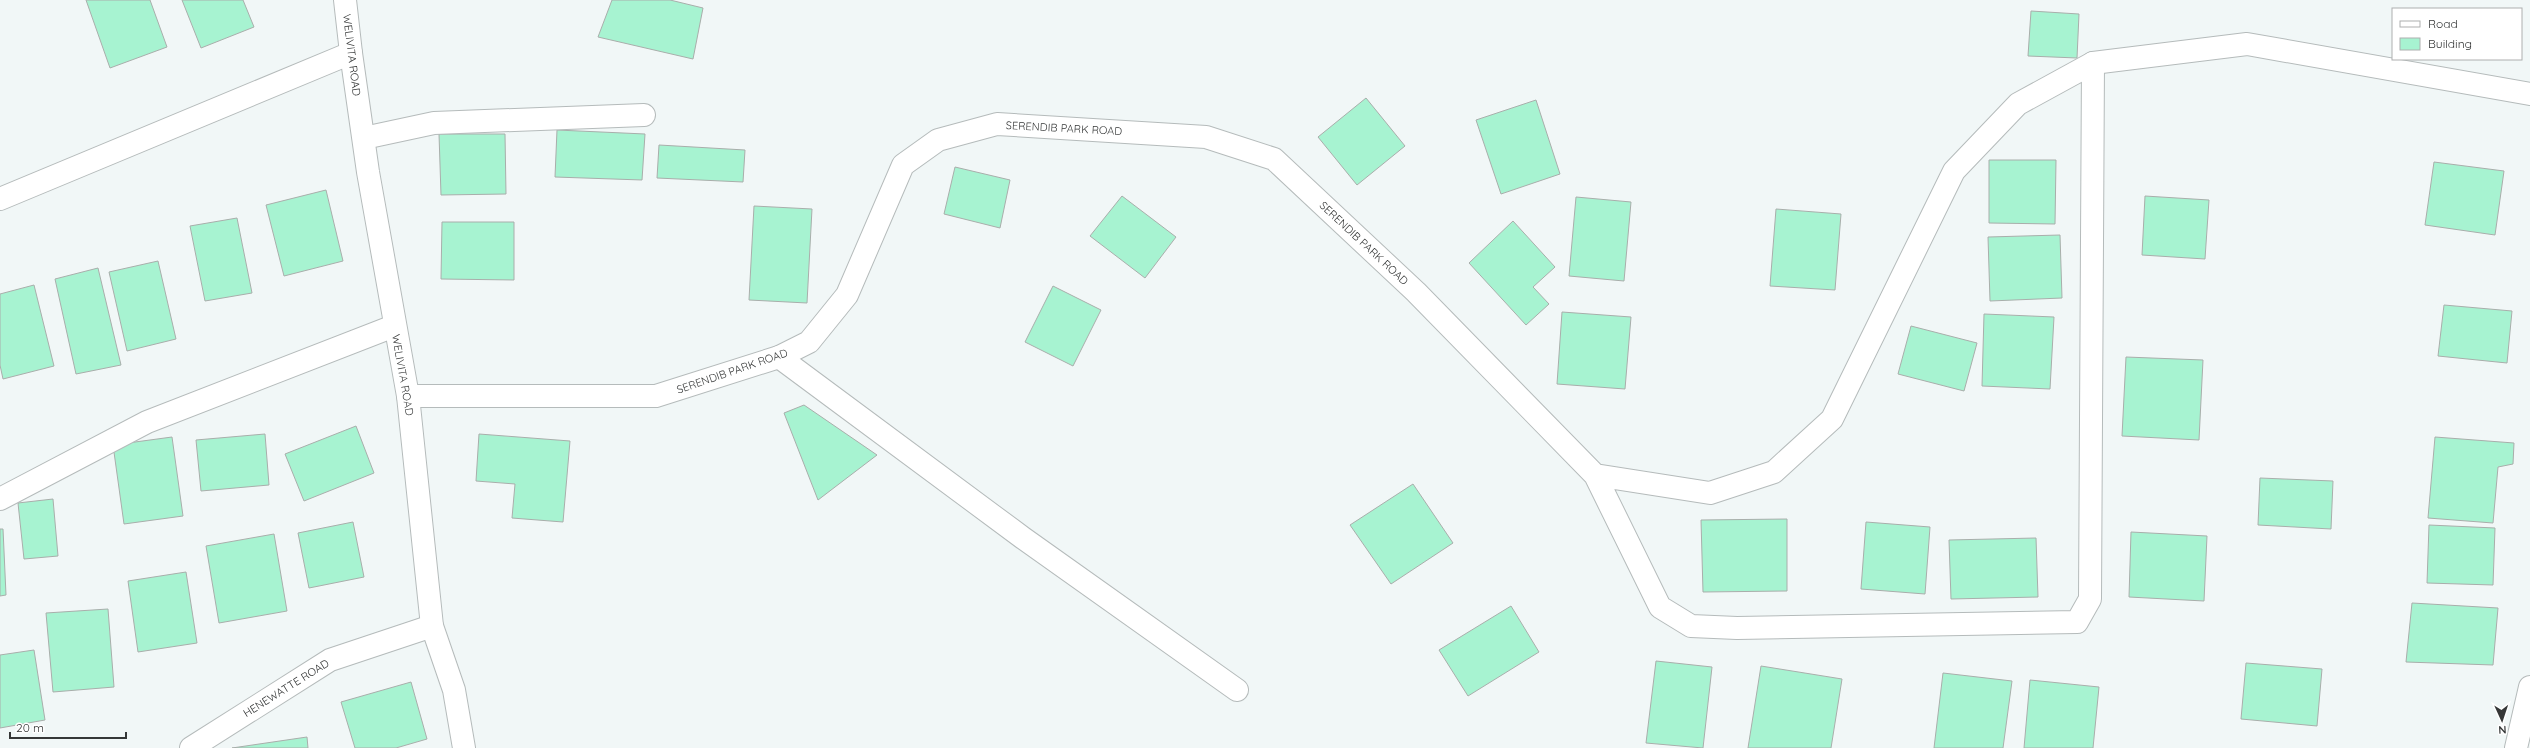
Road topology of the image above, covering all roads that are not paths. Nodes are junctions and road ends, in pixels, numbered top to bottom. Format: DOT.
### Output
graph roads {
  1 [pos="345,0"];
  2 [pos="350,53"];
  3 [pos="2093,62"];
  4 [pos="2530,94"];
  5 [pos="644,115"];
  6 [pos="364,138"];
  7 [pos="0,199"];
  8 [pos="394,326"];
  9 [pos="779,357"];
  10 [pos="408,396"];
  11 [pos="1595,475"];
  12 [pos="0,500"];
  13 [pos="432,626"];
  14 [pos="2530,687"];
  15 [pos="1237,690"];
  16 [pos="190,748"];
  17 [pos="464,748"];
  18 [pos="2516,748"];
  1 -- 2 [label="street, WELIVITA ROAD"];
  2 -- 6 [label="street, WELIVITA ROAD"];
  2 -- 7 [label="street"];
  3 -- 4 [label="street"];
  3 -- 11 [label="street"];
  3 -- 11 [label="street, SERENDIB PARK ROAD"];
  5 -- 6 [label="street"];
  6 -- 8 [label="street, WELIVITA ROAD"];
  8 -- 10 [label="street, WELIVITA ROAD"];
  8 -- 12 [label="street"];
  9 -- 10 [label="street, SERENDIB PARK ROAD"];
  9 -- 11 [label="street, SERENDIB PARK ROAD"];
  9 -- 15 [label="street"];
  10 -- 13 [label="street, WELIVITA ROAD"];
  13 -- 16 [label="street, HENEWATTE ROAD"];
  13 -- 17 [label="street, WELIVITA ROAD"];
  14 -- 18 [label="street"];
}
